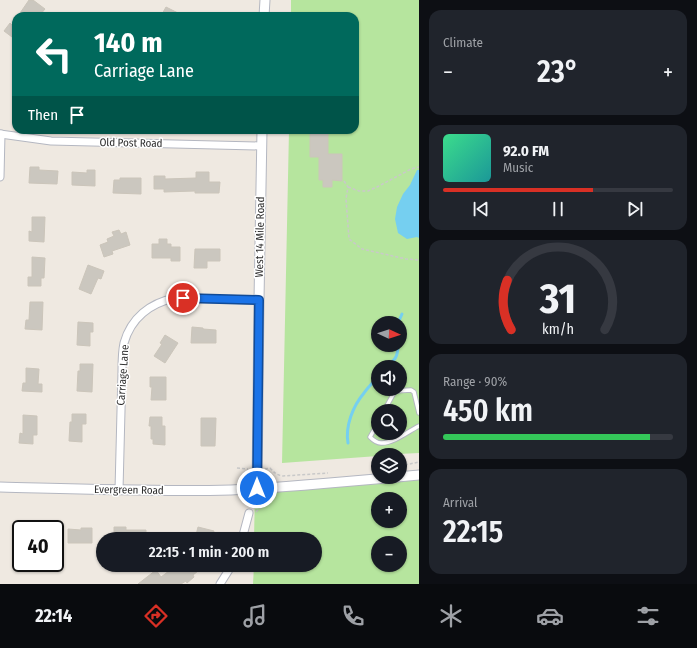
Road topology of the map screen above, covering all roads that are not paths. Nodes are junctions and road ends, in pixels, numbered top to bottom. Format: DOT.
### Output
graph roads {
  1 [pos="265,0"];
  2 [pos="264,12"];
  3 [pos="0,134"];
  4 [pos="262,134"];
  5 [pos="262,146"];
  6 [pos="0,176"];
  7 [pos="259,300"];
  8 [pos="388,404"];
  9 [pos="419,413"];
  10 [pos="419,426"];
  11 [pos="407,433"];
  12 [pos="374,440"];
  13 [pos="394,440"];
  14 [pos="419,475"];
  15 [pos="0,487"];
  16 [pos="257,488"];
  17 [pos="119,490"];
  18 [pos="249,513"];
  19 [pos="244,532"];
  20 [pos="228,572"];
  21 [pos="220,584"];
  1 -- 2 [label="street"];
  3 -- 5 [label="street, Old Post Road"];
  3 -- 6 [label="street"];
  4 -- 5 [label="street, West 14 Mile Road"];
  5 -- 7 [label="street, West 14 Mile Road"];
  7 -- 16 [label="street, West 14 Mile Road"];
  7 -- 17 [label="street, Carriage Lane"];
  8 -- 9 [label="lane"];
  10 -- 11 [label="lane"];
  12 -- 13 [label="lane"];
  14 -- 16 [label="street, Evergreen Road"];
  15 -- 17 [label="street, Evergreen Road"];
  16 -- 17 [label="street, Evergreen Road"];
  18 -- 19 [label="street"];
  20 -- 21 [label="street"];
}
